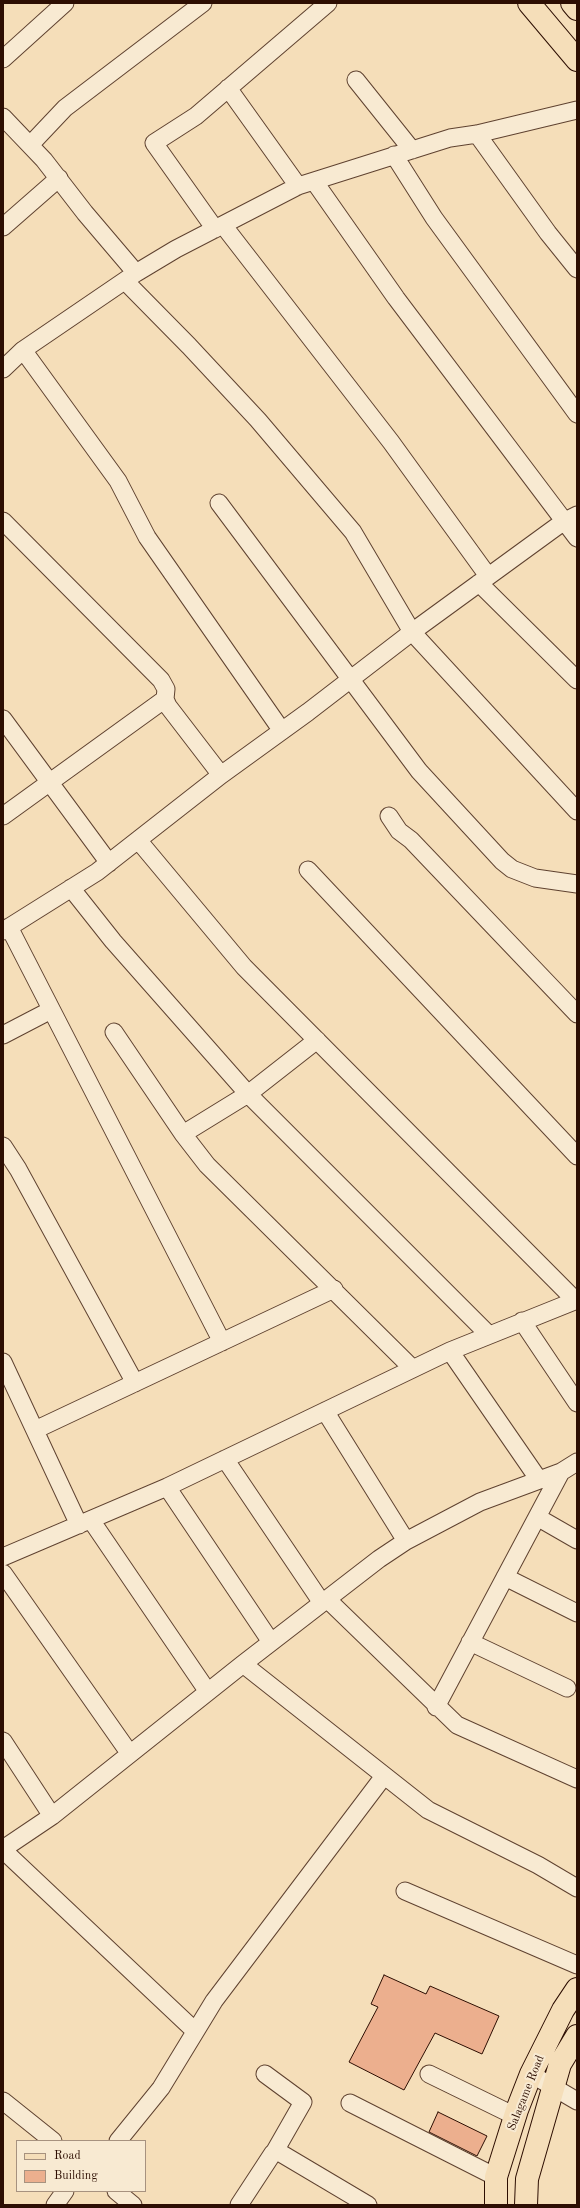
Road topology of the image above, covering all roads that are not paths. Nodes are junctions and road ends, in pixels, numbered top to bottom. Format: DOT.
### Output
graph roads {
  1 [pos="65,3"];
  2 [pos="203,3"];
  3 [pos="328,3"];
  4 [pos="529,3"];
  5 [pos="572,3"];
  6 [pos="577,9"];
  7 [pos="3,59"];
  8 [pos="577,60"];
  9 [pos="356,80"];
  10 [pos="228,88"];
  11 [pos="577,110"];
  12 [pos="3,117"];
  13 [pos="478,134"];
  14 [pos="31,144"];
  15 [pos="412,150"];
  16 [pos="394,155"];
  17 [pos="59,178"];
  18 [pos="306,183"];
  19 [pos="3,227"];
  20 [pos="219,227"];
  21 [pos="577,269"];
  22 [pos="130,277"];
  23 [pos="23,350"];
  24 [pos="3,369"];
  25 [pos="577,414"];
  26 [pos="219,504"];
  27 [pos="570,518"];
  28 [pos="3,521"];
  29 [pos="577,538"];
  30 [pos="483,580"];
  31 [pos="412,632"];
  32 [pos="351,679"];
  33 [pos="577,680"];
  34 [pos="165,699"];
  35 [pos="3,719"];
  36 [pos="282,731"];
  37 [pos="221,775"];
  38 [pos="50,783"];
  39 [pos="577,811"];
  40 [pos="3,816"];
  41 [pos="389,816"];
  42 [pos="138,840"];
  43 [pos="109,863"];
  44 [pos="308,870"];
  45 [pos="577,884"];
  46 [pos="71,888"];
  47 [pos="6,929"];
  48 [pos="51,1010"];
  49 [pos="577,1014"];
  50 [pos="114,1032"];
  51 [pos="3,1035"];
  52 [pos="317,1040"];
  53 [pos="248,1094"];
  54 [pos="183,1134"];
  55 [pos="3,1146"];
  56 [pos="577,1156"];
  57 [pos="334,1289"];
  58 [pos="576,1300"];
  59 [pos="522,1321"];
  60 [pos="488,1334"];
  61 [pos="222,1342"];
  62 [pos="450,1351"];
  63 [pos="3,1362"];
  64 [pos="412,1368"];
  65 [pos="135,1383"];
  66 [pos="577,1403"];
  67 [pos="325,1411"];
  68 [pos="35,1430"];
  69 [pos="225,1459"];
  70 [pos="577,1462"];
  71 [pos="561,1472"];
  72 [pos="539,1480"];
  73 [pos="167,1487"];
  74 [pos="537,1517"];
  75 [pos="85,1523"];
  76 [pos="577,1540"];
  77 [pos="406,1541"];
  78 [pos="3,1557"];
  79 [pos="3,1573"];
  80 [pos="505,1577"];
  81 [pos="325,1601"];
  82 [pos="577,1613"];
  83 [pos="271,1642"];
  84 [pos="470,1642"];
  85 [pos="243,1664"];
  86 [pos="567,1688"];
  87 [pos="208,1692"];
  88 [pos="436,1706"];
  89 [pos="3,1741"];
  90 [pos="130,1754"];
  91 [pos="384,1776"];
  92 [pos="577,1779"];
  93 [pos="52,1816"];
  94 [pos="3,1850"];
  95 [pos="577,1888"];
  96 [pos="406,1891"];
  97 [pos="577,1965"];
  98 [pos="577,1989"];
  99 [pos="195,2031"];
  100 [pos="577,2036"];
  101 [pos="265,2074"];
  102 [pos="429,2074"];
  103 [pos="531,2074"];
  104 [pos="555,2087"];
  105 [pos="3,2100"];
  106 [pos="577,2101"];
  107 [pos="350,2103"];
  108 [pos="515,2116"];
  109 [pos="52,2140"];
  110 [pos="119,2140"];
  111 [pos="275,2151"];
  112 [pos="496,2177"];
  113 [pos="64,2192"];
  114 [pos="117,2192"];
  115 [pos="55,2205"];
  116 [pos="133,2205"];
  117 [pos="239,2205"];
  118 [pos="368,2205"];
  119 [pos="496,2205"];
  120 [pos="526,2205"];
  1 -- 7 [label="street"];
  2 -- 14 [label="street"];
  3 -- 10 [label="street"];
  4 -- 8 [label="main road"];
  5 -- 6 [label="main road"];
  9 -- 15 [label="street"];
  10 -- 18 [label="street"];
  10 -- 20 [label="street"];
  11 -- 13 [label="street"];
  12 -- 14 [label="street"];
  13 -- 15 [label="street"];
  13 -- 21 [label="street"];
  14 -- 17 [label="street"];
  15 -- 16 [label="street"];
  16 -- 18 [label="street"];
  16 -- 25 [label="street"];
  17 -- 19 [label="street"];
  17 -- 22 [label="street"];
  18 -- 20 [label="street"];
  18 -- 27 [label="street"];
  20 -- 22 [label="street"];
  20 -- 30 [label="street"];
  22 -- 23 [label="street"];
  22 -- 31 [label="street"];
  23 -- 24 [label="street"];
  23 -- 36 [label="street"];
  26 -- 32 [label="street"];
  27 -- 29 [label="street"];
  27 -- 30 [label="street"];
  28 -- 34 [label="street"];
  30 -- 31 [label="street"];
  30 -- 33 [label="street"];
  31 -- 32 [label="street"];
  31 -- 39 [label="street"];
  32 -- 36 [label="street"];
  32 -- 45 [label="street"];
  34 -- 37 [label="street"];
  34 -- 38 [label="street"];
  35 -- 38 [label="street"];
  36 -- 37 [label="street"];
  37 -- 42 [label="street"];
  38 -- 40 [label="street"];
  38 -- 43 [label="street"];
  41 -- 49 [label="street"];
  42 -- 43 [label="street"];
  42 -- 52 [label="street"];
  43 -- 46 [label="street"];
  44 -- 56 [label="street"];
  46 -- 47 [label="street"];
  46 -- 53 [label="street"];
  47 -- 48 [label="street"];
  48 -- 51 [label="street"];
  48 -- 61 [label="street"];
  50 -- 54 [label="street"];
  52 -- 53 [label="street"];
  52 -- 58 [label="street"];
  53 -- 54 [label="street"];
  53 -- 60 [label="street"];
  54 -- 57 [label="street"];
  55 -- 65 [label="street"];
  57 -- 61 [label="street"];
  57 -- 64 [label="street"];
  58 -- 59 [label="street"];
  59 -- 60 [label="street"];
  59 -- 66 [label="street"];
  60 -- 62 [label="street"];
  61 -- 65 [label="street"];
  62 -- 64 [label="street"];
  62 -- 72 [label="street"];
  63 -- 68 [label="street"];
  64 -- 67 [label="street"];
  65 -- 68 [label="street"];
  67 -- 69 [label="street"];
  67 -- 77 [label="street"];
  68 -- 75 [label="street"];
  69 -- 73 [label="street"];
  69 -- 81 [label="street"];
  70 -- 71 [label="street"];
  71 -- 72 [label="street"];
  71 -- 74 [label="street"];
  72 -- 77 [label="street"];
  73 -- 75 [label="street"];
  73 -- 83 [label="street"];
  74 -- 76 [label="street"];
  74 -- 80 [label="street"];
  75 -- 78 [label="street"];
  75 -- 87 [label="street"];
  77 -- 81 [label="street"];
  79 -- 90 [label="street"];
  80 -- 82 [label="street"];
  80 -- 84 [label="street"];
  81 -- 83 [label="street"];
  81 -- 88 [label="street"];
  83 -- 85 [label="street"];
  84 -- 86 [label="street"];
  84 -- 88 [label="street"];
  85 -- 87 [label="street"];
  85 -- 91 [label="street"];
  87 -- 90 [label="street"];
  88 -- 92 [label="street"];
  89 -- 93 [label="street"];
  90 -- 93 [label="street"];
  91 -- 95 [label="street"];
  91 -- 99 [label="street"];
  93 -- 94 [label="street"];
  94 -- 99 [label="street"];
  96 -- 97 [label="street"];
  98 -- 103 [label="main road, Salagame Road"];
  99 -- 110 [label="street"];
  100 -- 104 [label="main road"];
  101 -- 111 [label="street"];
  102 -- 108 [label="street"];
  103 -- 104 [label="street"];
  103 -- 108 [label="main road, Salagame Road"];
  104 -- 106 [label="street"];
  104 -- 120 [label="main road"];
  105 -- 109 [label="street"];
  107 -- 112 [label="street"];
  108 -- 112 [label="main road, Salagame Road"];
  111 -- 117 [label="street"];
  111 -- 118 [label="street"];
  112 -- 119 [label="main road, Salagame Road"];
  113 -- 115 [label="street"];
  114 -- 116 [label="street"];
}
